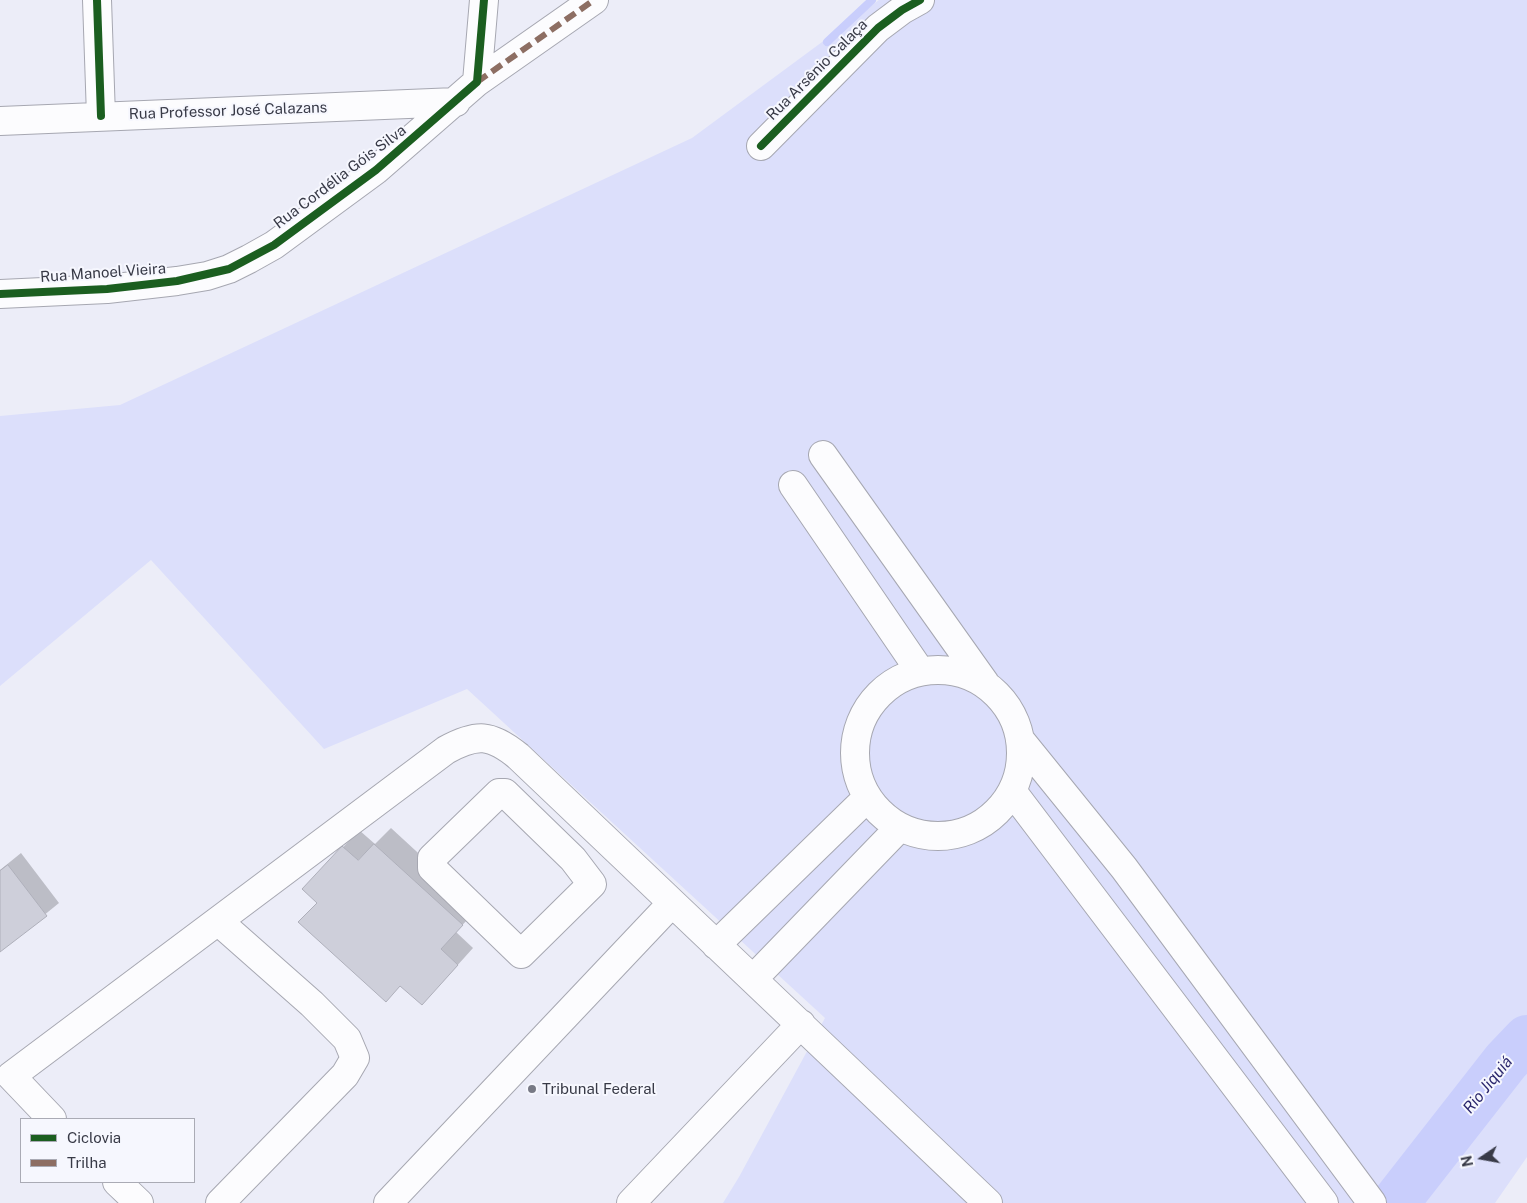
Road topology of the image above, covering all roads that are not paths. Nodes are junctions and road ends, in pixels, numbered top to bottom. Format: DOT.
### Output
graph roads {
  1 [pos="97,0"];
  2 [pos="484,0"];
  3 [pos="594,0"];
  4 [pos="920,0"];
  5 [pos="478,82"];
  6 [pos="456,102"];
  7 [pos="102,116"];
  8 [pos="0,121"];
  9 [pos="761,146"];
  10 [pos="207,276"];
  11 [pos="0,294"];
  12 [pos="823,455"];
  13 [pos="793,485"];
  14 [pos="920,670"];
  15 [pos="986,684"];
  16 [pos="1022,742"];
  17 [pos="548,785"];
  18 [pos="1012,791"];
  19 [pos="867,798"];
  20 [pos="523,811"];
  21 [pos="900,827"];
  22 [pos="597,832"];
  23 [pos="572,859"];
  24 [pos="672,903"];
  25 [pos="218,922"];
  26 [pos="716,945"];
  27 [pos="753,979"];
  28 [pos="801,1024"];
  29 [pos="6,1080"];
  30 [pos="1285,1087"];
  31 [pos="1254,1111"];
  32 [pos="51,1118"];
  33 [pos="118,1183"];
  34 [pos="1323,1201"];
  35 [pos="139,1203"];
  36 [pos="220,1203"];
  37 [pos="388,1203"];
  38 [pos="631,1203"];
  39 [pos="988,1203"];
  40 [pos="1372,1203"];
  1 -- 7 [label="street"];
  2 -- 5 [label="street"];
  3 -- 5 [label="street, Rua Cordélia Góis Silva"];
  4 -- 9 [label="street, Rua Arsênio Calaça"];
  5 -- 6 [label="street, Rua Cordélia Góis Silva"];
  6 -- 7 [label="street, Rua Professor José Calazans"];
  6 -- 10 [label="street, Rua Cordélia Góis Silva"];
  7 -- 8 [label="street, Rua Professor José Calazans"];
  10 -- 11 [label="street, Rua Manoel Vieira"];
  12 -- 15 [label="street"];
  13 -- 14 [label="street"];
  14 -- 15 [label="street"];
  14 -- 19 [label="street"];
  15 -- 16 [label="street"];
  16 -- 18 [label="street"];
  16 -- 30 [label="street"];
  17 -- 20 [label="street"];
  17 -- 22 [label="street"];
  17 -- 25 [label="street"];
  18 -- 21 [label="street"];
  18 -- 31 [label="street"];
  19 -- 21 [label="street"];
  19 -- 26 [label="street"];
  20 -- 23 [label="street"];
  20 -- 23 [label="street"];
  21 -- 27 [label="street"];
  22 -- 23 [label="street"];
  22 -- 24 [label="street"];
  24 -- 26 [label="street"];
  24 -- 37 [label="street"];
  25 -- 29 [label="street"];
  25 -- 36 [label="street"];
  26 -- 27 [label="street"];
  27 -- 28 [label="street"];
  28 -- 38 [label="street"];
  28 -- 39 [label="street"];
  29 -- 32 [label="street"];
  30 -- 31 [label="street"];
  30 -- 40 [label="street"];
  31 -- 34 [label="street"];
  33 -- 35 [label="street"];
}
